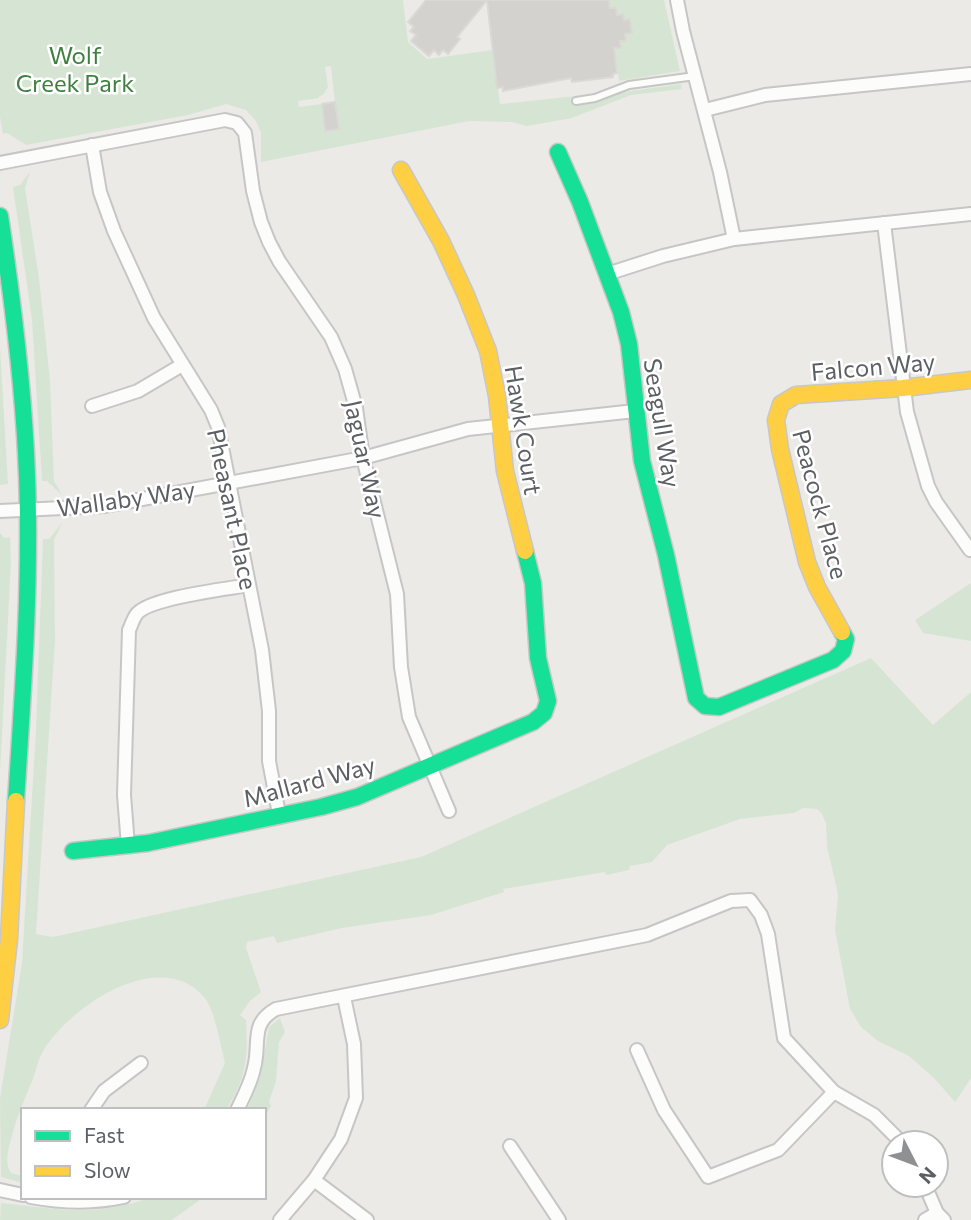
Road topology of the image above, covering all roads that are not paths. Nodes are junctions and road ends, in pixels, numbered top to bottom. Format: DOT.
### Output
graph roads {
  1 [pos="677,0"];
  2 [pos="971,74"];
  3 [pos="695,76"];
  4 [pos="576,101"];
  5 [pos="705,110"];
  6 [pos="92,145"];
  7 [pos="558,152"];
  8 [pos="0,163"];
  9 [pos="401,170"];
  10 [pos="971,214"];
  11 [pos="0,216"];
  12 [pos="884,223"];
  13 [pos="734,239"];
  14 [pos="607,274"];
  15 [pos="182,365"];
  16 [pos="971,380"];
  17 [pos="903,388"];
  18 [pos="781,404"];
  19 [pos="92,406"];
  20 [pos="635,411"];
  21 [pos="499,425"];
  22 [pos="363,458"];
  23 [pos="230,482"];
  24 [pos="28,510"];
  25 [pos="0,511"];
  26 [pos="970,550"];
  27 [pos="249,584"];
  28 [pos="705,706"];
  29 [pos="544,713"];
  30 [pos="429,766"];
  31 [pos="449,811"];
  32 [pos="279,814"];
  33 [pos="128,846"];
  34 [pos="73,851"];
  35 [pos="344,997"];
  36 [pos="0,1017"];
  37 [pos="637,1050"];
  38 [pos="141,1063"];
  39 [pos="834,1092"];
  40 [pos="91,1108"];
  41 [pos="238,1108"];
  42 [pos="888,1129"];
  43 [pos="510,1146"];
  44 [pos="314,1180"];
  45 [pos="0,1190"];
  46 [pos="21,1195"];
  47 [pos="115,1199"];
  48 [pos="932,1199"];
  49 [pos="70,1200"];
  50 [pos="940,1216"];
  51 [pos="280,1220"];
  52 [pos="367,1220"];
  53 [pos="559,1220"];
  54 [pos="925,1220"];
  1 -- 3 [label="street"];
  2 -- 5 [label="street"];
  3 -- 4 [label="lane"];
  3 -- 5 [label="street"];
  5 -- 13 [label="street"];
  6 -- 8 [label="street"];
  6 -- 15 [label="street, Pheasant Place"];
  6 -- 22 [label="street, Jaguar Way"];
  7 -- 14 [label="street, Seagull Way"];
  9 -- 21 [label="street, Hawk Court"];
  10 -- 12 [label="street"];
  11 -- 24 [label="street"];
  12 -- 13 [label="street"];
  12 -- 17 [label="street"];
  13 -- 14 [label="street"];
  14 -- 20 [label="street, Seagull Way"];
  15 -- 19 [label="street"];
  15 -- 23 [label="street, Pheasant Place"];
  16 -- 17 [label="street, Falcon Way"];
  17 -- 18 [label="street, Falcon Way"];
  17 -- 26 [label="street"];
  18 -- 28 [label="street, Peacock Place"];
  20 -- 21 [label="street, Wallaby Way"];
  20 -- 28 [label="street, Seagull Way"];
  21 -- 22 [label="street, Wallaby Way"];
  21 -- 29 [label="street, Hawk Court"];
  22 -- 23 [label="street, Wallaby Way"];
  22 -- 30 [label="street, Jaguar Way"];
  23 -- 24 [label="street, Wallaby Way"];
  23 -- 27 [label="street, Pheasant Place"];
  24 -- 25 [label="street, Wallaby Way"];
  24 -- 36 [label="street"];
  27 -- 32 [label="street, Pheasant Place"];
  27 -- 33 [label="street"];
  29 -- 30 [label="street, Mallard Way"];
  30 -- 31 [label="street, Jaguar Way"];
  30 -- 32 [label="street, Mallard Way"];
  32 -- 33 [label="street, Mallard Way"];
  33 -- 34 [label="street, Mallard Way"];
  35 -- 39 [label="street"];
  35 -- 41 [label="street"];
  35 -- 44 [label="street"];
  37 -- 39 [label="street"];
  38 -- 40 [label="street"];
  39 -- 42 [label="street"];
  43 -- 53 [label="street"];
  44 -- 51 [label="street"];
  44 -- 52 [label="street"];
  45 -- 46 [label="street"];
  47 -- 49 [label="street"];
  48 -- 50 [label="street"];
  50 -- 54 [label="street"];
}
